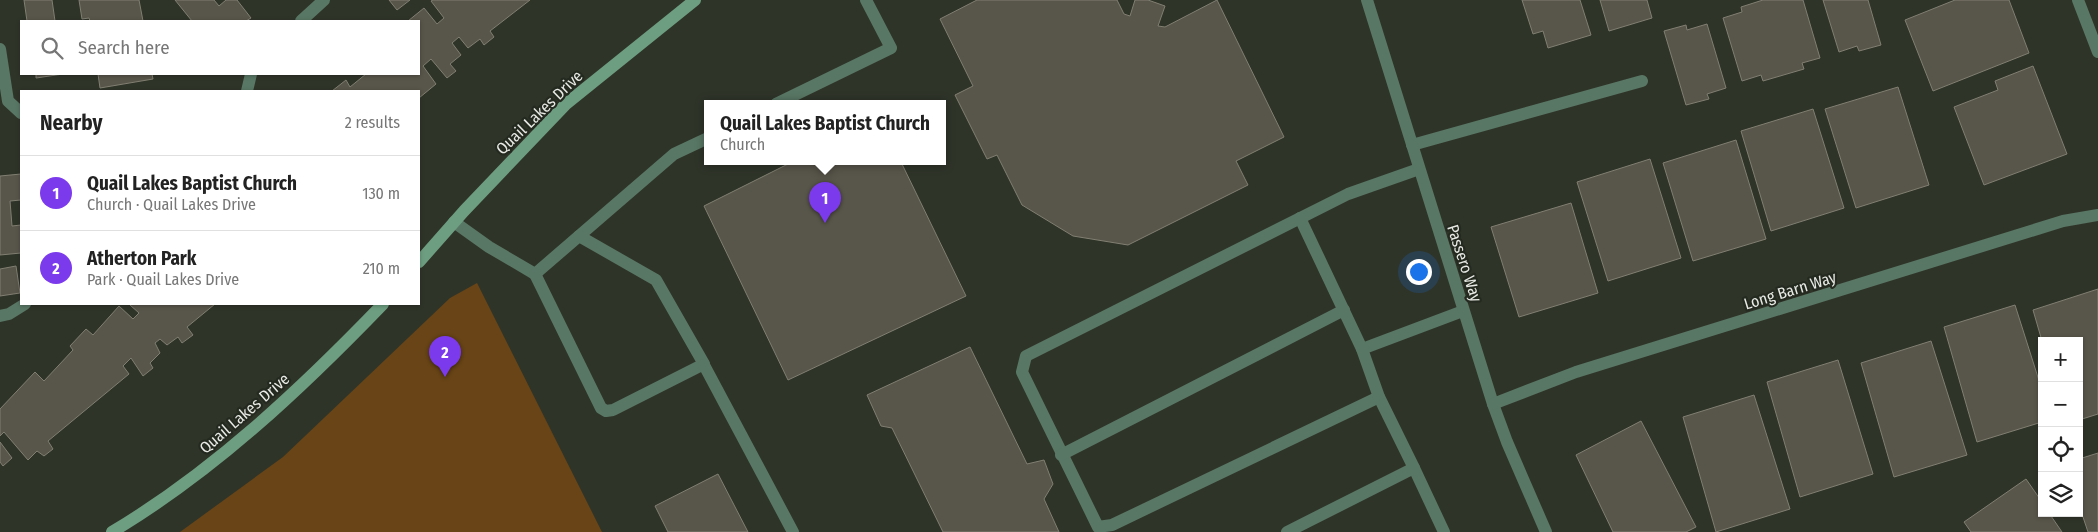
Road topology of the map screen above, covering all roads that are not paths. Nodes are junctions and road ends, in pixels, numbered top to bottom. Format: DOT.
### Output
graph roads {
  1 [pos="324,0"];
  2 [pos="695,0"];
  3 [pos="866,0"];
  4 [pos="1367,0"];
  5 [pos="2078,0"];
  6 [pos="302,20"];
  7 [pos="0,49"];
  8 [pos="2098,52"];
  9 [pos="250,75"];
  10 [pos="1642,82"];
  11 [pos="247,90"];
  12 [pos="784,100"];
  13 [pos="20,112"];
  14 [pos="704,140"];
  15 [pos="1412,145"];
  16 [pos="1419,169"];
  17 [pos="2098,215"];
  18 [pos="1300,218"];
  19 [pos="454,222"];
  20 [pos="579,236"];
  21 [pos="420,261"];
  22 [pos="535,274"];
  23 [pos="23,305"];
  24 [pos="381,305"];
  25 [pos="1344,310"];
  26 [pos="1464,311"];
  27 [pos="0,316"];
  28 [pos="1362,348"];
  29 [pos="704,365"];
  30 [pos="1379,397"];
  31 [pos="1494,404"];
  32 [pos="1061,454"];
  33 [pos="1414,468"];
  34 [pos="112,532"];
  35 [pos="792,532"];
  36 [pos="1287,532"];
  37 [pos="1444,532"];
  38 [pos="1546,532"];
  1 -- 6 [label="street"];
  2 -- 19 [label="main road, Quail Lakes Drive"];
  3 -- 12 [label="street"];
  4 -- 15 [label="street, Passero Way"];
  5 -- 8 [label="street"];
  7 -- 13 [label="street"];
  9 -- 11 [label="street"];
  10 -- 15 [label="street"];
  14 -- 20 [label="street"];
  15 -- 16 [label="street, Passero Way"];
  16 -- 18 [label="street"];
  16 -- 26 [label="street, Passero Way"];
  17 -- 31 [label="street, Long Barn Way"];
  18 -- 25 [label="street"];
  18 -- 32 [label="street"];
  19 -- 21 [label="main road, Quail Lakes Drive"];
  19 -- 22 [label="street"];
  20 -- 22 [label="street"];
  20 -- 29 [label="street"];
  22 -- 29 [label="street"];
  23 -- 27 [label="street"];
  24 -- 34 [label="main road, Quail Lakes Drive"];
  25 -- 28 [label="street"];
  25 -- 32 [label="street"];
  26 -- 28 [label="street"];
  26 -- 31 [label="street, Passero Way"];
  28 -- 30 [label="street"];
  29 -- 35 [label="street"];
  30 -- 32 [label="street"];
  30 -- 33 [label="street"];
  31 -- 38 [label="street, Passero Way"];
  33 -- 36 [label="street"];
  33 -- 37 [label="street"];
}
